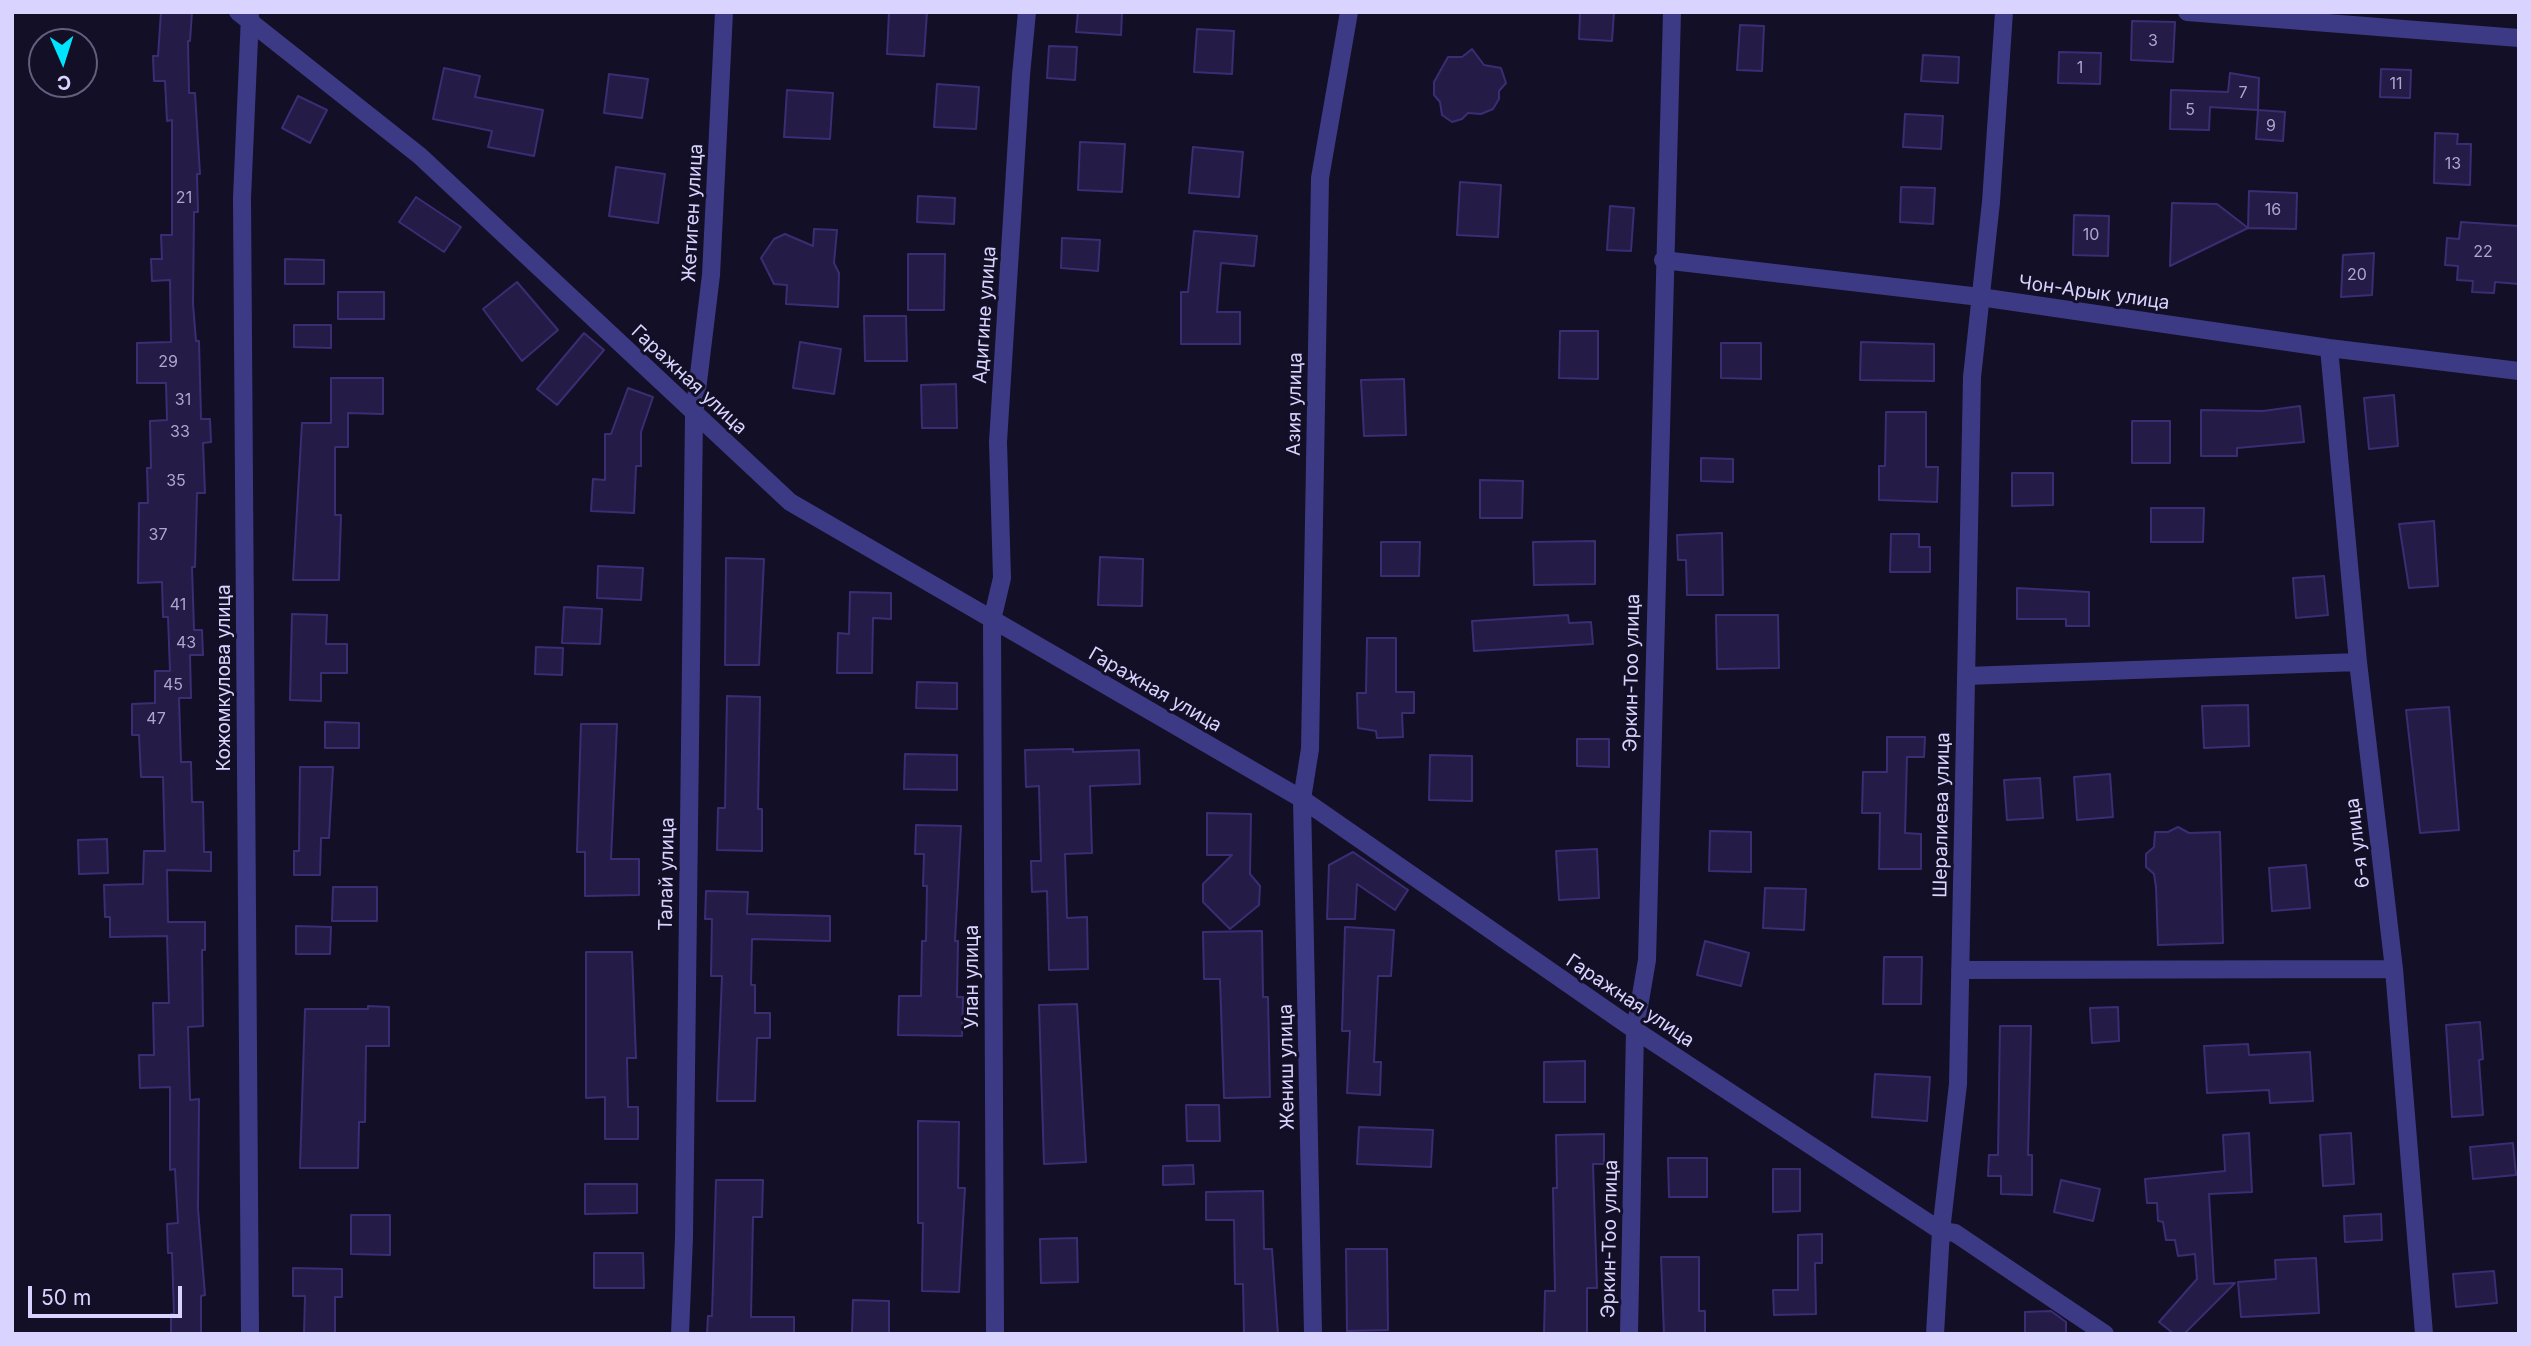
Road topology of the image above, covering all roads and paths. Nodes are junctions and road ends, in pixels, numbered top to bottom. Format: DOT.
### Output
graph roads {
  1 [pos="724,12"];
  2 [pos="1027,12"];
  3 [pos="1349,12"];
  4 [pos="1672,12"];
  5 [pos="2004,12"];
  6 [pos="2187,12"];
  7 [pos="246,16"];
  8 [pos="2327,18"];
  9 [pos="2519,38"];
  10 [pos="1663,260"];
  11 [pos="1980,297"];
  12 [pos="2329,348"];
  13 [pos="2519,371"];
  14 [pos="694,415"];
  15 [pos="992,620"];
  16 [pos="2358,663"];
  17 [pos="1966,676"];
  18 [pos="1302,799"];
  19 [pos="2394,968"];
  20 [pos="1960,970"];
  21 [pos="1635,1030"];
  22 [pos="1941,1231"];
  23 [pos="250,1334"];
  24 [pos="680,1334"];
  25 [pos="995,1334"];
  26 [pos="1313,1334"];
  27 [pos="1629,1334"];
  28 [pos="1934,1334"];
  29 [pos="2105,1334"];
  30 [pos="2424,1334"];
  1 -- 14 [label="street, Жетиген улица"];
  2 -- 15 [label="street, Адигине улица"];
  3 -- 18 [label="street, Азия улица"];
  4 -- 10 [label="street, Эркин-Тоо улица"];
  5 -- 11 [label="street, Шералиева улица"];
  6 -- 8 [label="street"];
  7 -- 14 [label="street, Гаражная улица"];
  7 -- 23 [label="street, Кожомкулова улица"];
  8 -- 9 [label="street"];
  10 -- 11 [label="street, Чон-Арык улица"];
  10 -- 21 [label="street, Эркин-Тоо улица"];
  11 -- 12 [label="street, Чон-Арык улица"];
  11 -- 17 [label="street, Шералиева улица"];
  12 -- 13 [label="street, Чон-Арык улица"];
  12 -- 16 [label="street, 6-я улица"];
  14 -- 15 [label="street, Гаражная улица"];
  14 -- 24 [label="street, Талай улица"];
  15 -- 18 [label="street, Гаражная улица"];
  15 -- 25 [label="street, Улан улица"];
  16 -- 17 [label="street"];
  16 -- 19 [label="street, 6-я улица"];
  17 -- 20 [label="street, Шералиева улица"];
  18 -- 21 [label="street, Гаражная улица"];
  18 -- 26 [label="street, Жениш улица"];
  19 -- 20 [label="street"];
  19 -- 30 [label="street, 6-я улица"];
  20 -- 22 [label="street, Шералиева улица"];
  21 -- 22 [label="street, Гаражная улица"];
  21 -- 27 [label="street, Эркин-Тоо улица"];
  22 -- 28 [label="street, Шералиева улица"];
  22 -- 29 [label="street, Гаражная улица"];
}
